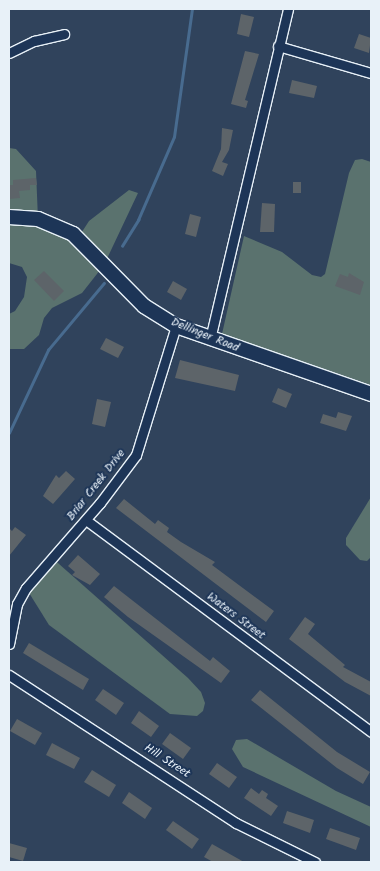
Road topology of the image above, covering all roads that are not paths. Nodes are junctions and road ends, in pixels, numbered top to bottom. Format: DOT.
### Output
graph roads {
  1 [pos="288,9"];
  2 [pos="64,34"];
  3 [pos="278,46"];
  4 [pos="9,53"];
  5 [pos="371,73"];
  6 [pos="9,217"];
  7 [pos="176,326"];
  8 [pos="210,339"];
  9 [pos="371,394"];
  10 [pos="86,520"];
  11 [pos="9,644"];
  12 [pos="9,675"];
  13 [pos="371,732"];
  14 [pos="315,862"];
  1 -- 3 [label="street"];
  2 -- 4 [label="street"];
  3 -- 5 [label="street"];
  3 -- 8 [label="street"];
  6 -- 7 [label="street, Dellinger Road"];
  7 -- 8 [label="street, Dellinger Road"];
  7 -- 10 [label="street, Briar Creek Drive"];
  8 -- 9 [label="street, Dellinger Road"];
  10 -- 11 [label="street, Briar Creek Drive"];
  10 -- 13 [label="street, Waters Street"];
  12 -- 14 [label="street, Hill Street"];
}
